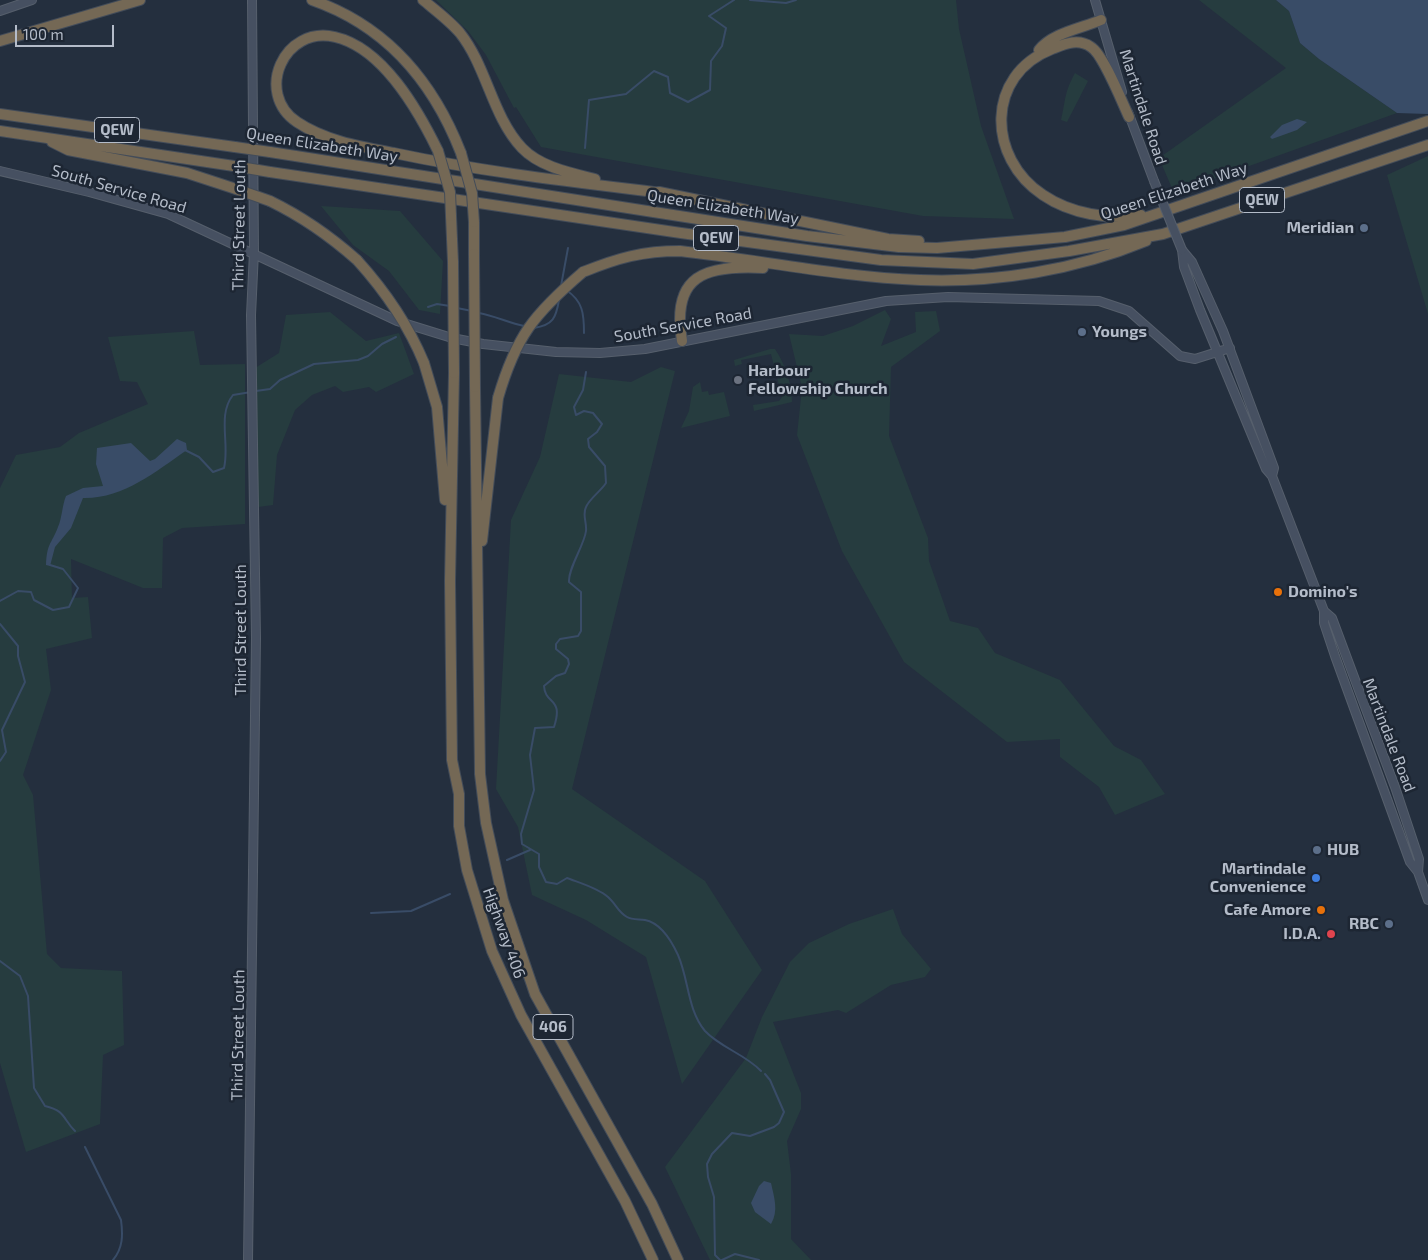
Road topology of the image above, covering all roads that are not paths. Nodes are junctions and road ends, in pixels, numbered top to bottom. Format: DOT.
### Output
graph roads {
  1 [pos="32,0"];
  2 [pos="140,0"];
  3 [pos="252,0"];
  4 [pos="312,0"];
  5 [pos="423,0"];
  6 [pos="1095,0"];
  7 [pos="0,11"];
  8 [pos="1101,20"];
  9 [pos="0,41"];
  10 [pos="1035,55"];
  11 [pos="0,114"];
  12 [pos="1129,116"];
  13 [pos="1428,121"];
  14 [pos="0,131"];
  15 [pos="42,137"];
  16 [pos="1428,145"];
  17 [pos="0,171"];
  18 [pos="663,193"];
  19 [pos="1172,210"];
  20 [pos="1163,234"];
  21 [pos="970,246"];
  22 [pos="1182,250"];
  23 [pos="254,252"];
  24 [pos="839,273"];
  25 [pos="682,341"];
  26 [pos="1230,348"];
  27 [pos="1218,351"];
  28 [pos="1272,476"];
  29 [pos="450,581"];
  30 [pos="477,619"];
  31 [pos="1428,900"];
  32 [pos="248,1260"];
  33 [pos="653,1260"];
  34 [pos="678,1260"];
  1 -- 7 [label="main road"];
  2 -- 9 [label="highway"];
  3 -- 23 [label="main road, Third Street Louth"];
  4 -- 30 [label="highway, bridge"];
  5 -- 18 [label="highway"];
  6 -- 8 [label="main road, Martindale Road"];
  8 -- 10 [label="highway"];
  8 -- 12 [label="main road, Martindale Road"];
  10 -- 12 [label="highway"];
  10 -- 19 [label="highway"];
  11 -- 21 [label="highway, Queen Elizabeth Way / QEW, bridge"];
  12 -- 22 [label="main road, Martindale Road, bridge"];
  13 -- 19 [label="highway, Queen Elizabeth Way / QEW"];
  14 -- 15 [label="highway, Queen Elizabeth Way / QEW"];
  15 -- 20 [label="highway, Queen Elizabeth Way / QEW, bridge"];
  15 -- 29 [label="highway, bridge"];
  16 -- 20 [label="highway, Queen Elizabeth Way / QEW"];
  17 -- 23 [label="main road, South Service Road"];
  18 -- 21 [label="highway"];
  18 -- 29 [label="highway, bridge"];
  19 -- 21 [label="highway, Queen Elizabeth Way / QEW"];
  20 -- 24 [label="highway"];
  22 -- 26 [label="main road, Martindale Road"];
  22 -- 27 [label="main road, Martindale Road"];
  23 -- 25 [label="main road, South Service Road"];
  23 -- 32 [label="main road, Third Street Louth"];
  24 -- 25 [label="highway"];
  24 -- 30 [label="highway, bridge"];
  25 -- 27 [label="main road, South Service Road"];
  26 -- 27 [label="main road, South Service Road"];
  26 -- 28 [label="main road, Martindale Road"];
  27 -- 28 [label="main road, Martindale Road"];
  28 -- 31 [label="main road, Martindale Road"];
  29 -- 33 [label="highway, Highway 406 / 406"];
  30 -- 34 [label="highway, Highway 406 / 406"];
}
